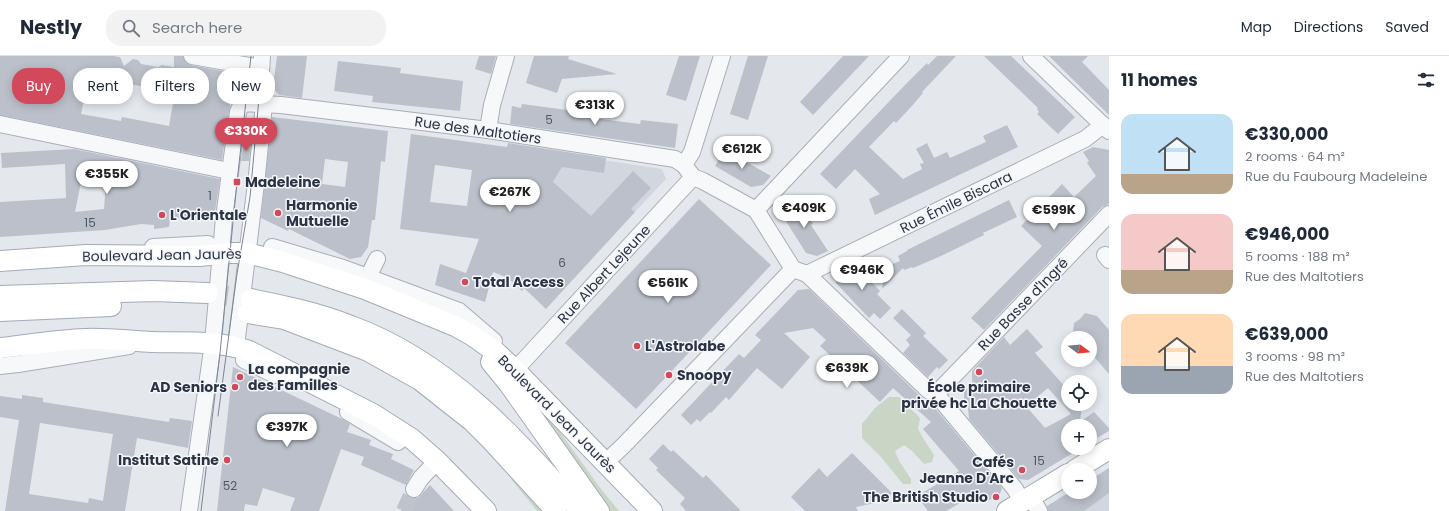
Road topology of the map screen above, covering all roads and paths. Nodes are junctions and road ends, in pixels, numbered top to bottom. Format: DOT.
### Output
graph roads {
  1 [pos="192,56"];
  2 [pos="506,56"];
  3 [pos="722,56"];
  4 [pos="901,56"];
  5 [pos="1031,56"];
  6 [pos="262,62"];
  7 [pos="242,104"];
  8 [pos="264,104"];
  9 [pos="0,124"];
  10 [pos="1106,128"];
  11 [pos="488,130"];
  12 [pos="230,171"];
  13 [pos="689,171"];
  14 [pos="756,210"];
  15 [pos="1109,214"];
  16 [pos="272,247"];
  17 [pos="214,249"];
  18 [pos="247,253"];
  19 [pos="0,254"];
  20 [pos="119,256"];
  21 [pos="377,259"];
  22 [pos="0,261"];
  23 [pos="0,270"];
  24 [pos="800,271"];
  25 [pos="367,283"];
  26 [pos="0,296"];
  27 [pos="70,308"];
  28 [pos="0,311"];
  29 [pos="0,325"];
  30 [pos="455,326"];
  31 [pos="153,342"];
  32 [pos="213,343"];
  33 [pos="0,348"];
  34 [pos="240,353"];
  35 [pos="0,366"];
  36 [pos="518,367"];
  37 [pos="936,394"];
  38 [pos="1109,449"];
  39 [pos="608,459"];
  40 [pos="1086,463"];
  41 [pos="434,465"];
  42 [pos="1061,479"];
  43 [pos="414,489"];
  44 [pos="1025,505"];
  45 [pos="189,511"];
  46 [pos="473,511"];
  47 [pos="486,511"];
  48 [pos="556,511"];
  49 [pos="580,511"];
  50 [pos="599,511"];
  51 [pos="652,511"];
  52 [pos="662,511"];
  1 -- 6 [label="street"];
  2 -- 11 [label="street"];
  3 -- 13 [label="street, Rue Albert Lejeune"];
  4 -- 14 [label="street"];
  5 -- 10 [label="street"];
  7 -- 12 [label="street, Rue des Maltotiers"];
  8 -- 11 [label="street, Rue des Maltotiers"];
  8 -- 18 [label="street"];
  9 -- 12 [label="street"];
  10 -- 24 [label="street, Rue Émile Biscara"];
  11 -- 13 [label="street, Rue des Maltotiers"];
  12 -- 17 [label="street"];
  13 -- 14 [label="street, Rue des Maltotiers"];
  13 -- 36 [label="street, Rue Albert Lejeune"];
  14 -- 24 [label="street"];
  15 -- 37 [label="street, Rue Basse d'Ingré"];
  16 -- 25 [label="street"];
  17 -- 18 [label="main road, Boulevard Jean Jaurès"];
  17 -- 19 [label="street, Boulevard Jean Jaurès"];
  17 -- 20 [label="main road, Boulevard Jean Jaurès"];
  17 -- 32 [label="street"];
  18 -- 25 [label="main road, Boulevard Jean Jaurès"];
  18 -- 34 [label="street"];
  20 -- 22 [label="main road, Boulevard Jean Jaurès"];
  20 -- 23 [label="main road"];
  21 -- 25 [label="street"];
  24 -- 37 [label="street"];
  24 -- 39 [label="street"];
  25 -- 30 [label="main road, Boulevard Jean Jaurès"];
  25 -- 36 [label="street"];
  26 -- 27 [label="main road"];
  27 -- 28 [label="main road"];
  27 -- 29 [label="main road"];
  30 -- 36 [label="main road, Boulevard Jean Jaurès"];
  30 -- 50 [label="main road, Boulevard Jean Jaurès"];
  31 -- 32 [label="main road"];
  31 -- 33 [label="main road"];
  31 -- 35 [label="street"];
  32 -- 34 [label="main road"];
  32 -- 45 [label="street"];
  34 -- 41 [label="main road"];
  36 -- 39 [label="main road, Boulevard Jean Jaurès"];
  37 -- 44 [label="street"];
  38 -- 40 [label="main road"];
  39 -- 51 [label="main road, Boulevard Jean Jaurès"];
  39 -- 52 [label="street"];
  41 -- 43 [label="street"];
  41 -- 46 [label="street"];
  41 -- 47 [label="main road"];
  42 -- 44 [label="main road"];
  48 -- 49 [label="main road"];
}
